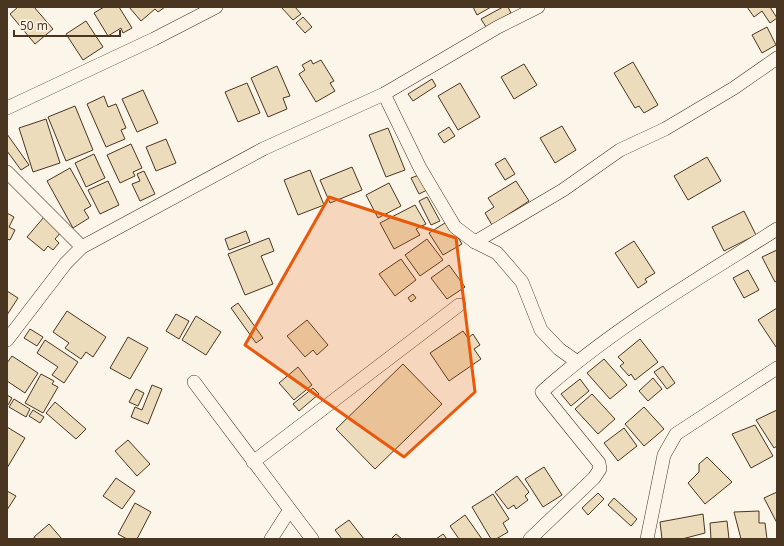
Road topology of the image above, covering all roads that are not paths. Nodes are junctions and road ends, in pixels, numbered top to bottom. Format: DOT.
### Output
graph roads {
  1 [pos="216,7"];
  2 [pos="538,7"];
  3 [pos="777,58"];
  4 [pos="384,94"];
  5 [pos="7,108"];
  6 [pos="7,172"];
  7 [pos="777,229"];
  8 [pos="475,242"];
  9 [pos="82,247"];
  10 [pos="459,305"];
  11 [pos="7,340"];
  12 [pos="576,362"];
  13 [pos="777,368"];
  14 [pos="194,382"];
  15 [pos="253,462"];
  16 [pos="289,511"];
  17 [pos="271,539"];
  18 [pos="312,539"];
  19 [pos="530,539"];
  20 [pos="647,539"];
  1 -- 5 [label="street"];
  2 -- 4 [label="street"];
  3 -- 8 [label="street"];
  4 -- 8 [label="street"];
  4 -- 9 [label="street"];
  6 -- 9 [label="street"];
  7 -- 12 [label="street"];
  8 -- 12 [label="street"];
  9 -- 11 [label="street"];
  10 -- 15 [label="street"];
  12 -- 19 [label="street"];
  13 -- 20 [label="street"];
  14 -- 15 [label="street"];
  15 -- 16 [label="street"];
  16 -- 17 [label="street"];
  16 -- 18 [label="street"];
}
